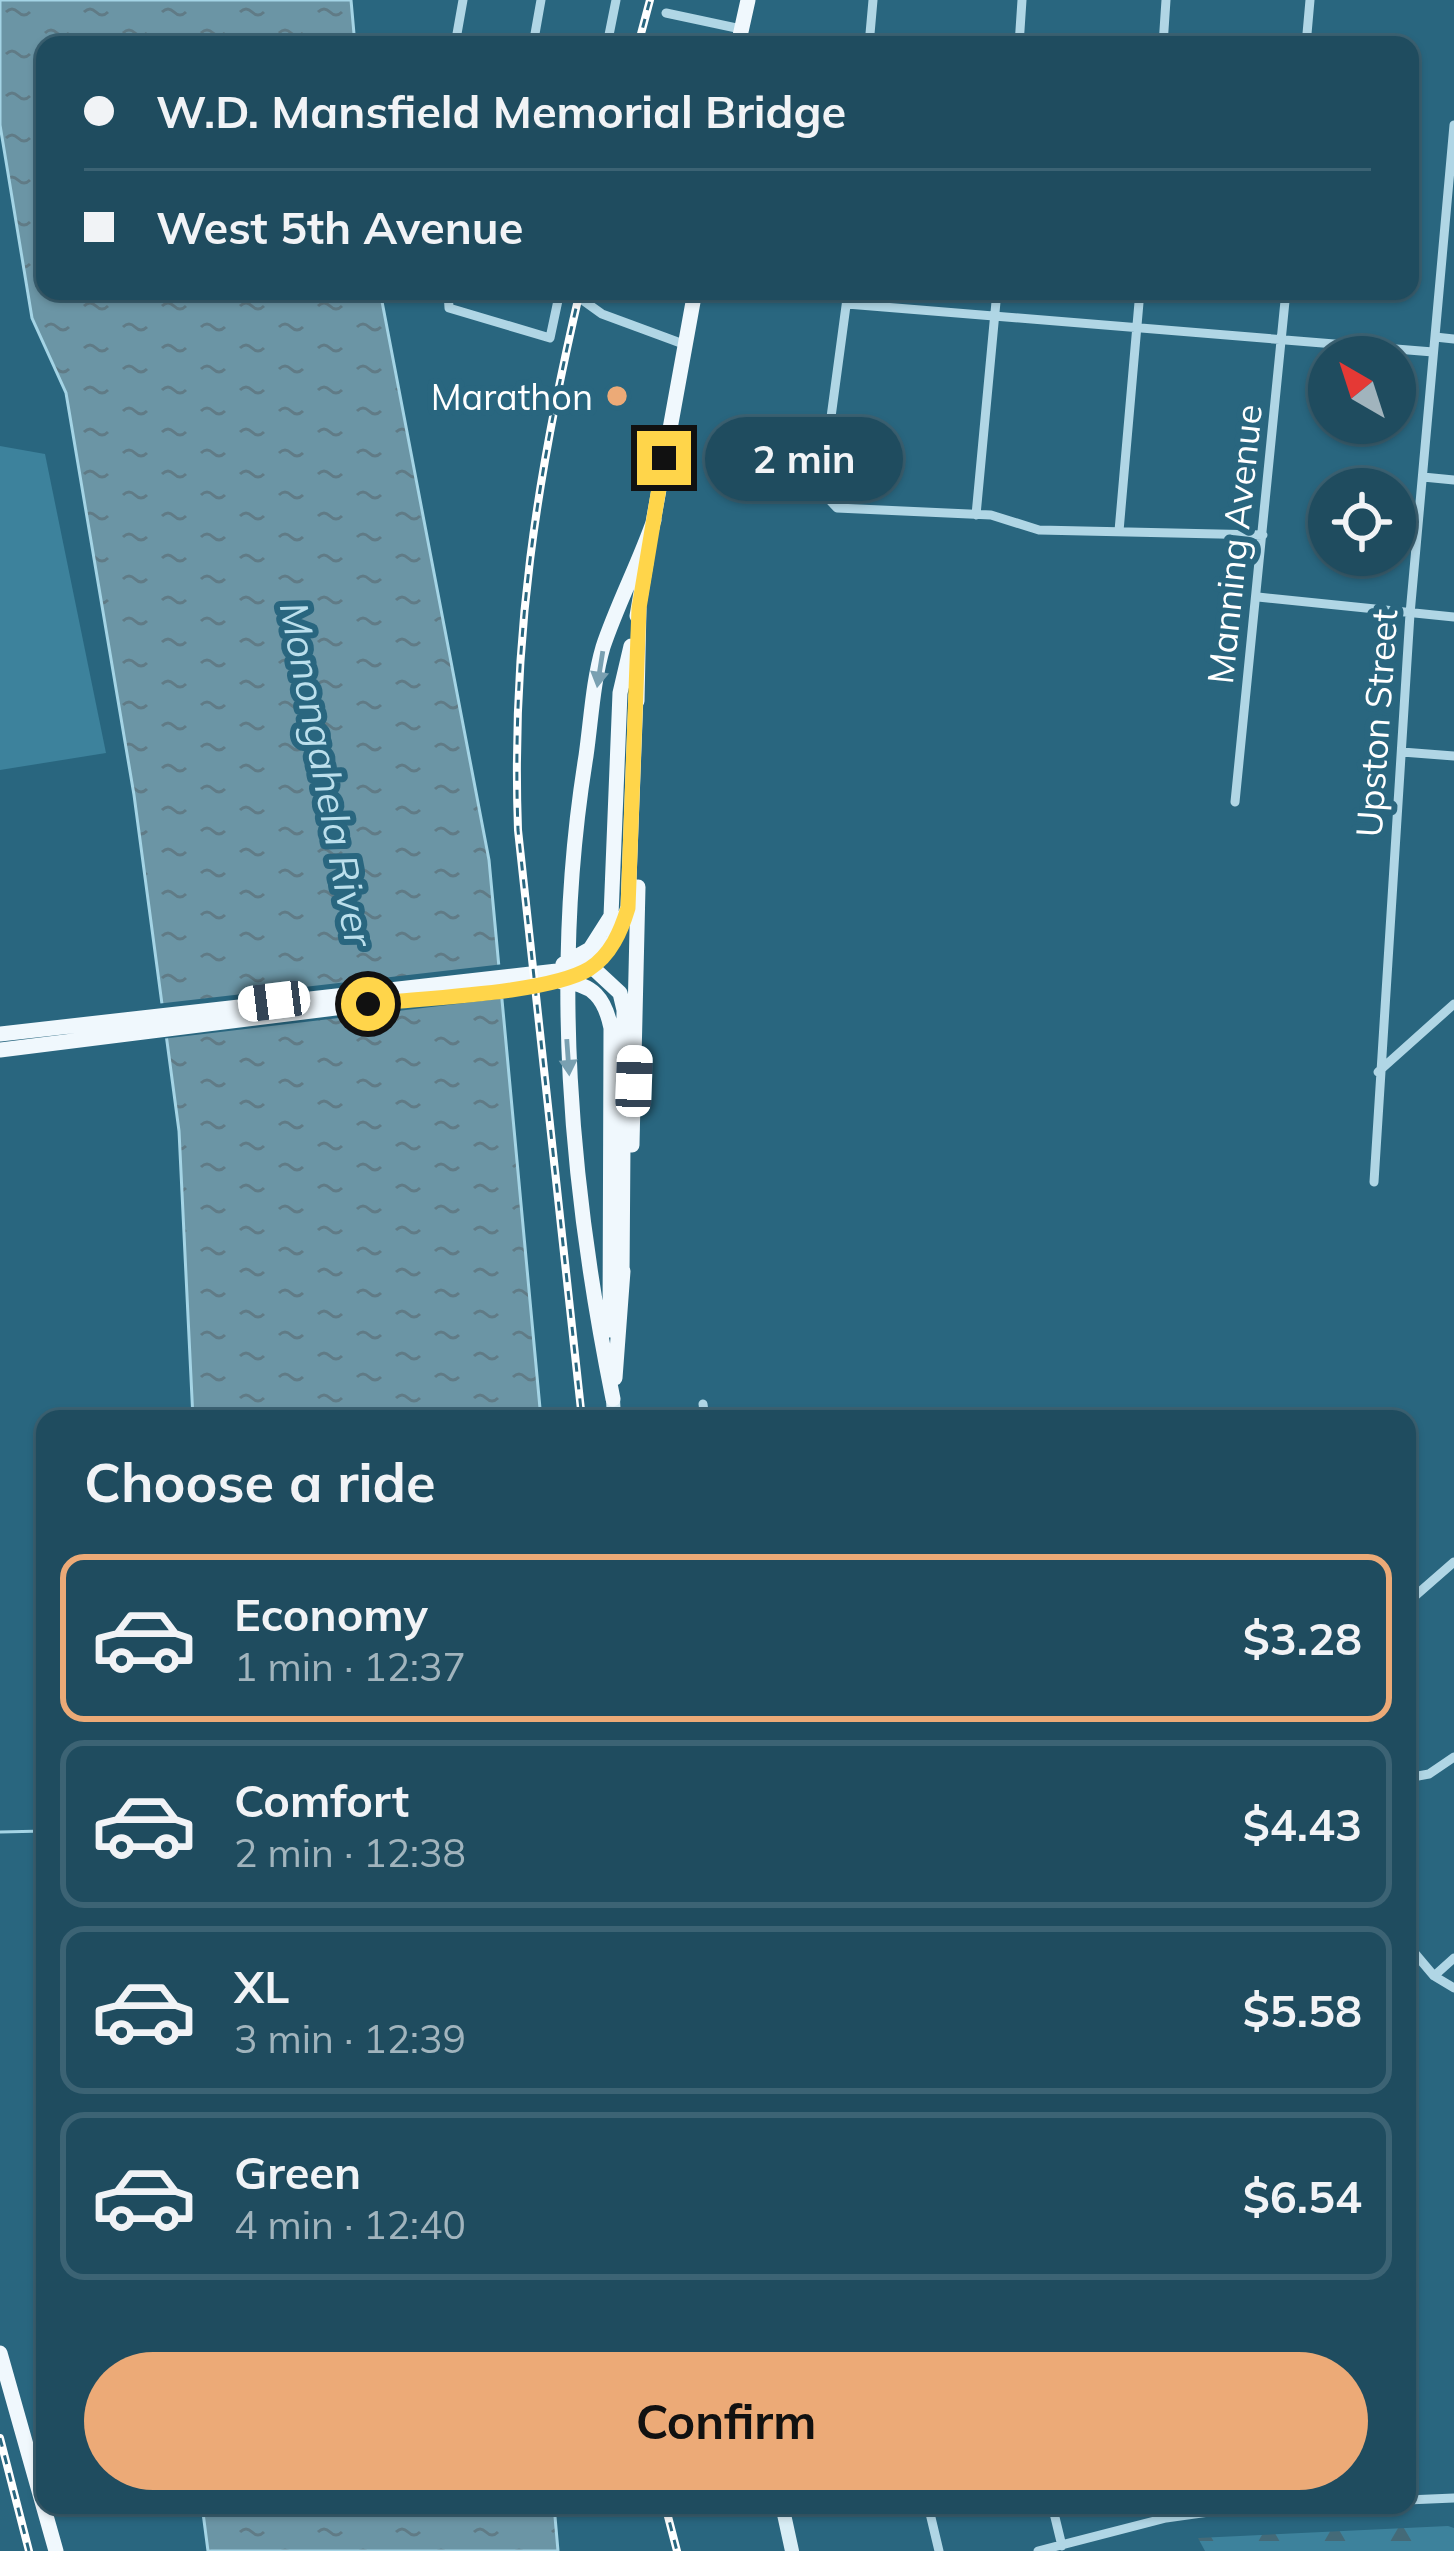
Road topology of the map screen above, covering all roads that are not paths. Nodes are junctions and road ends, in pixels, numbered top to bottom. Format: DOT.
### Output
graph roads {
  1 [pos="463,0"];
  2 [pos="541,0"];
  3 [pos="600,0"];
  4 [pos="748,0"];
  5 [pos="873,0"];
  6 [pos="1022,0"];
  7 [pos="1166,0"];
  8 [pos="1310,0"];
  9 [pos="616,1"];
  10 [pos="666,13"];
  11 [pos="457,36"];
  12 [pos="535,36"];
  13 [pos="610,36"];
  14 [pos="737,36"];
  15 [pos="740,36"];
  16 [pos="870,36"];
  17 [pos="1020,36"];
  18 [pos="1164,36"];
  19 [pos="1307,36"];
  20 [pos="1454,125"];
  21 [pos="1451,181"];
  22 [pos="449,300"];
  23 [pos="558,300"];
  24 [pos="583,300"];
  25 [pos="694,300"];
  26 [pos="847,300"];
  27 [pos="996,300"];
  28 [pos="1139,300"];
  29 [pos="1285,300"];
  30 [pos="847,304"];
  31 [pos="995,317"];
  32 [pos="1136,327"];
  33 [pos="1435,337"];
  34 [pos="1454,339"];
  35 [pos="1281,343"];
  36 [pos="686,345"];
  37 [pos="1433,352"];
  38 [pos="1424,477"];
  39 [pos="1454,480"];
  40 [pos="976,515"];
  41 [pos="654,520"];
  42 [pos="1119,531"];
  43 [pos="1263,535"];
  44 [pos="1258,597"];
  45 [pos="639,608"];
  46 [pos="1410,614"];
  47 [pos="1454,617"];
  48 [pos="636,695"];
  49 [pos="1402,752"];
  50 [pos="1454,756"];
  51 [pos="1235,802"];
  52 [pos="579,970"];
  53 [pos="550,975"];
  54 [pos="1454,1004"];
  55 [pos="0,1034"];
  56 [pos="0,1050"];
  57 [pos="1377,1073"];
  58 [pos="1374,1182"];
  59 [pos="622,1277"];
  60 [pos="613,1399"];
  61 [pos="703,1404"];
  62 [pos="614,1410"];
  63 [pos="704,1410"];
  64 [pos="1454,1562"];
  65 [pos="1416,1595"];
  66 [pos="1454,1757"];
  67 [pos="1416,1776"];
  68 [pos="1416,1955"];
  69 [pos="1454,1958"];
  70 [pos="1434,1976"];
  71 [pos="1454,1988"];
  72 [pos="0,2353"];
  73 [pos="36,2480"];
  74 [pos="1454,2498"];
  75 [pos="1416,2500"];
  76 [pos="46,2514"];
  77 [pos="784,2514"];
  78 [pos="930,2514"];
  79 [pos="1054,2514"];
  80 [pos="1195,2514"];
  81 [pos="1097,2537"];
  82 [pos="1062,2546"];
  83 [pos="56,2551"];
  84 [pos="792,2551"];
  85 [pos="938,2551"];
  86 [pos="1038,2551"];
  87 [pos="1103,2551"];
  1 -- 11 [label="street"];
  2 -- 12 [label="street"];
  3 -- 9 [label="street"];
  4 -- 15 [label="main road"];
  5 -- 16 [label="street"];
  6 -- 17 [label="street"];
  7 -- 18 [label="street"];
  8 -- 19 [label="street"];
  9 -- 13 [label="street"];
  10 -- 14 [label="street"];
  20 -- 21 [label="street, Upston Street"];
  21 -- 33 [label="street, Upston Street"];
  22 -- 23 [label="street"];
  24 -- 36 [label="street"];
  25 -- 36 [label="main road"];
  26 -- 30 [label="street"];
  27 -- 31 [label="street"];
  28 -- 32 [label="street"];
  29 -- 35 [label="street, Manning Avenue"];
  30 -- 31 [label="street"];
  30 -- 40 [label="street"];
  31 -- 32 [label="street"];
  31 -- 40 [label="street"];
  32 -- 35 [label="street"];
  32 -- 42 [label="street"];
  33 -- 34 [label="street"];
  33 -- 37 [label="street, Upston Street"];
  35 -- 37 [label="street"];
  35 -- 43 [label="street, Manning Avenue"];
  36 -- 41 [label="main road"];
  37 -- 38 [label="street, Upston Street"];
  38 -- 39 [label="street"];
  38 -- 46 [label="street, Upston Street"];
  40 -- 42 [label="street"];
  41 -- 45 [label="main road"];
  41 -- 60 [label="main road, one-way"];
  42 -- 43 [label="street"];
  43 -- 44 [label="street, Manning Avenue"];
  44 -- 46 [label="street"];
  44 -- 51 [label="street, Manning Avenue"];
  45 -- 48 [label="main road"];
  45 -- 52 [label="main road"];
  46 -- 47 [label="street"];
  46 -- 49 [label="street, Upston Street"];
  48 -- 52 [label="main road"];
  48 -- 59 [label="main road"];
  49 -- 50 [label="street"];
  49 -- 57 [label="street, Upston Street"];
  52 -- 53 [label="main road"];
  52 -- 59 [label="main road"];
  52 -- 60 [label="main road"];
  53 -- 55 [label="main road"];
  53 -- 56 [label="main road"];
  54 -- 57 [label="street"];
  57 -- 58 [label="street, Upston Street"];
  59 -- 60 [label="main road"];
  60 -- 62 [label="main road"];
  61 -- 63 [label="street"];
  64 -- 65 [label="street"];
  66 -- 67 [label="street"];
  68 -- 70 [label="street"];
  69 -- 70 [label="street"];
  70 -- 71 [label="street"];
  72 -- 73 [label="main road"];
  74 -- 75 [label="street"];
  76 -- 83 [label="main road"];
  77 -- 84 [label="main road"];
  78 -- 85 [label="street"];
  79 -- 82 [label="street"];
  80 -- 81 [label="street"];
  81 -- 82 [label="street"];
  81 -- 87 [label="street"];
  82 -- 86 [label="street"];
}
